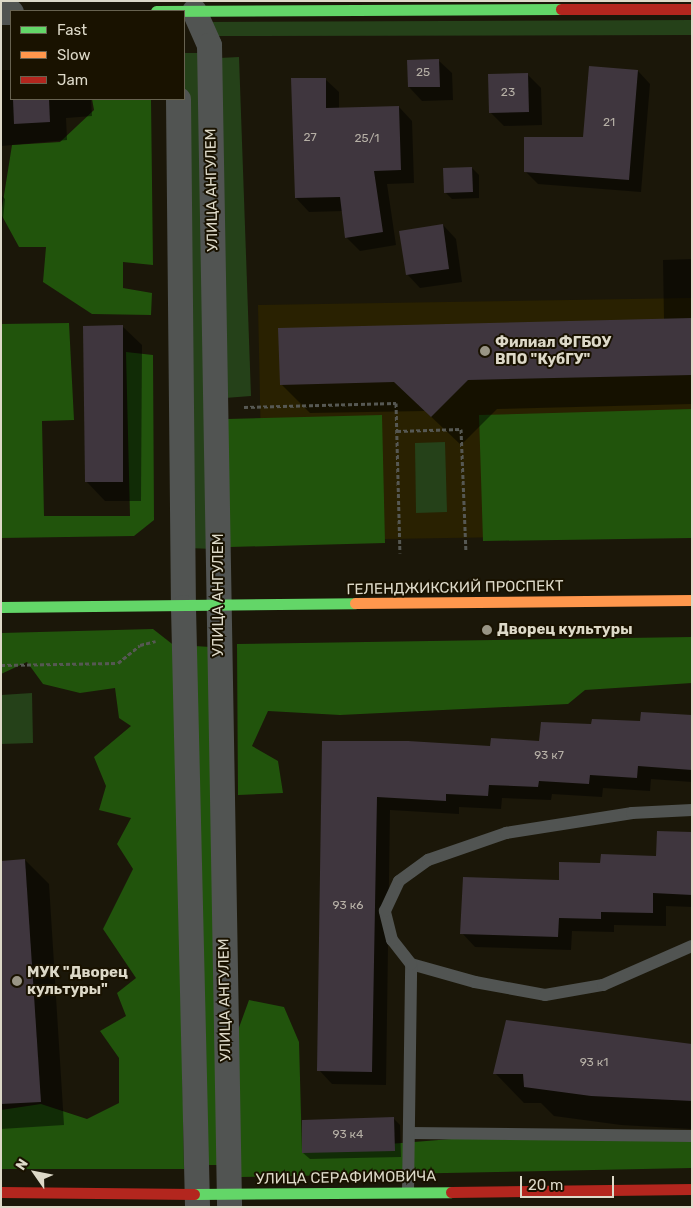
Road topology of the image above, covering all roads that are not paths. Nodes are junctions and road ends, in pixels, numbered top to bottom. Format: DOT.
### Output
graph roads {
  1 [pos="692,9"];
  2 [pos="189,22"];
  3 [pos="178,100"];
  4 [pos="692,600"];
  5 [pos="219,606"];
  6 [pos="1,607"];
  7 [pos="184,607"];
  8 [pos="692,810"];
  9 [pos="692,946"];
  10 [pos="411,964"];
  11 [pos="409,1133"];
  12 [pos="692,1136"];
  13 [pos="692,1189"];
  14 [pos="1,1192"];
  15 [pos="408,1192"];
  16 [pos="197,1200"];
  17 [pos="228,1201"];
  1 -- 2 [label="street"];
  2 -- 5 [label="street, УЛИЦА АНГУЛЕМ"];
  3 -- 7 [label="street"];
  4 -- 5 [label="street, ГЕЛЕНДЖИКСКИЙ ПРОСПЕКТ"];
  5 -- 7 [label="street, ГЕЛЕНДЖИКСКИЙ ПРОСПЕКТ"];
  5 -- 17 [label="street, УЛИЦА АНГУЛЕМ"];
  6 -- 7 [label="street"];
  7 -- 16 [label="street"];
  8 -- 10 [label="lane"];
  9 -- 10 [label="lane"];
  10 -- 11 [label="lane"];
  11 -- 12 [label="lane"];
  11 -- 15 [label="lane"];
  13 -- 15 [label="street, УЛИЦА СЕРАФИМОВИЧА"];
  14 -- 16 [label="street, УЛИЦА СЕРАФИМОВИЧА"];
  15 -- 17 [label="street, УЛИЦА СЕРАФИМОВИЧА"];
  16 -- 17 [label="street, УЛИЦА СЕРАФИМОВИЧА"];
}
